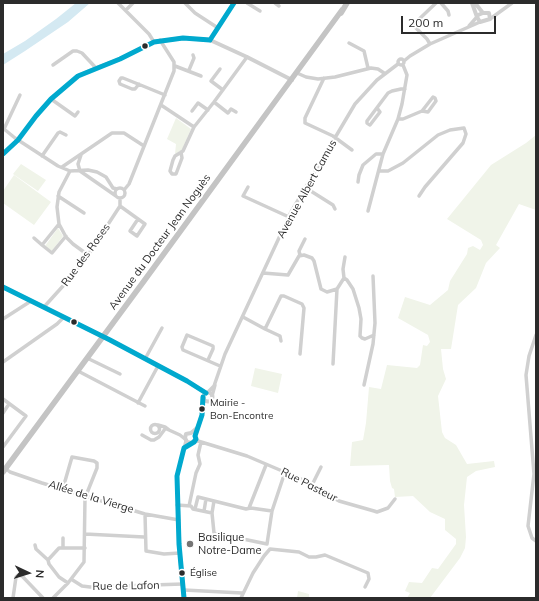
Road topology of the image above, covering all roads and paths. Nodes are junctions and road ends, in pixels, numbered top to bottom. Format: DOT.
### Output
graph roads {
  1 [pos="118,3"];
  2 [pos="133,3"];
  3 [pos="185,3"];
  4 [pos="234,3"];
  5 [pos="247,3"];
  6 [pos="275,3"];
  7 [pos="347,3"];
  8 [pos="436,3"];
  9 [pos="441,3"];
  10 [pos="473,3"];
  11 [pos="512,3"];
  12 [pos="279,6"];
  13 [pos="503,9"];
  14 [pos="126,10"];
  15 [pos="260,11"];
  16 [pos="483,13"];
  17 [pos="489,13"];
  18 [pos="449,15"];
  19 [pos="476,17"];
  20 [pos="490,19"];
  21 [pos="480,22"];
  22 [pos="218,28"];
  23 [pos="467,28"];
  24 [pos="160,40"];
  25 [pos="210,40"];
  26 [pos="154,42"];
  27 [pos="349,43"];
  28 [pos="430,44"];
  29 [pos="193,55"];
  30 [pos="247,57"];
  31 [pos="402,63"];
  32 [pos="54,65"];
  33 [pos="175,66"];
  34 [pos="96,68"];
  35 [pos="368,68"];
  36 [pos="220,69"];
  37 [pos="189,70"];
  38 [pos="297,73"];
  39 [pos="384,74"];
  40 [pos="201,76"];
  41 [pos="324,78"];
  42 [pos="292,80"];
  43 [pos="139,84"];
  44 [pos="405,89"];
  45 [pos="224,90"];
  46 [pos="20,95"];
  47 [pos="165,95"];
  48 [pos="51,99"];
  49 [pos="214,102"];
  50 [pos="161,105"];
  51 [pos="377,108"];
  52 [pos="208,110"];
  53 [pos="422,110"];
  54 [pos="192,111"];
  55 [pos="78,112"];
  56 [pos="236,112"];
  57 [pos="398,119"];
  58 [pos="194,127"];
  59 [pos="3,129"];
  60 [pos="66,135"];
  61 [pos="335,138"];
  62 [pos="18,140"];
  63 [pos="144,146"];
  64 [pos="352,150"];
  65 [pos="182,152"];
  66 [pos="3,154"];
  67 [pos="81,154"];
  68 [pos="383,154"];
  69 [pos="42,156"];
  70 [pos="62,167"];
  71 [pos="70,171"];
  72 [pos="379,171"];
  73 [pos="80,172"];
  74 [pos="358,182"];
  75 [pos="248,187"];
  76 [pos="306,188"];
  77 [pos="116,189"];
  78 [pos="124,190"];
  79 [pos="58,196"];
  80 [pos="419,196"];
  81 [pos="118,197"];
  82 [pos="120,206"];
  83 [pos="335,210"];
  84 [pos="368,211"];
  85 [pos="84,213"];
  86 [pos="289,217"];
  87 [pos="138,219"];
  88 [pos="59,224"];
  89 [pos="66,236"];
  90 [pos="34,238"];
  91 [pos="305,239"];
  92 [pos="42,245"];
  93 [pos="88,255"];
  94 [pos="300,255"];
  95 [pos="345,257"];
  96 [pos="263,273"];
  97 [pos="373,276"];
  98 [pos="344,278"];
  99 [pos="3,287"];
  100 [pos="338,289"];
  101 [pos="31,301"];
  102 [pos="44,307"];
  103 [pos="243,317"];
  104 [pos="64,318"];
  105 [pos="3,319"];
  106 [pos="162,328"];
  107 [pos="265,329"];
  108 [pos="374,335"];
  109 [pos="536,335"];
  110 [pos="103,337"];
  111 [pos="281,340"];
  112 [pos="300,354"];
  113 [pos="88,358"];
  114 [pos="145,359"];
  115 [pos="208,360"];
  116 [pos="3,362"];
  117 [pos="333,364"];
  118 [pos="158,366"];
  119 [pos="220,366"];
  120 [pos="78,372"];
  121 [pos="120,374"];
  122 [pos="218,375"];
  123 [pos="364,385"];
  124 [pos="205,394"];
  125 [pos="212,396"];
  126 [pos="3,400"];
  127 [pos="208,401"];
  128 [pos="138,403"];
  129 [pos="9,404"];
  130 [pos="145,406"];
  131 [pos="202,411"];
  132 [pos="3,413"];
  133 [pos="158,425"];
  134 [pos="167,430"];
  135 [pos="159,432"];
  136 [pos="142,435"];
  137 [pos="180,435"];
  138 [pos="194,438"];
  139 [pos="185,440"];
  140 [pos="3,447"];
  141 [pos="184,448"];
  142 [pos="266,465"];
  143 [pos="321,467"];
  144 [pos="4,470"];
  145 [pos="285,472"];
  146 [pos="312,485"];
  147 [pos="63,488"];
  148 [pos="86,496"];
  149 [pos="206,499"];
  150 [pos="395,499"];
  151 [pos="214,501"];
  152 [pos="178,505"];
  153 [pos="189,506"];
  154 [pos="248,508"];
  155 [pos="195,509"];
  156 [pos="204,511"];
  157 [pos="212,512"];
  158 [pos="272,512"];
  159 [pos="144,514"];
  160 [pos="179,520"];
  161 [pos="85,534"];
  162 [pos="144,537"];
  163 [pos="63,538"];
  164 [pos="536,541"];
  165 [pos="268,544"];
  166 [pos="34,545"];
  167 [pos="63,548"];
  168 [pos="84,548"];
  169 [pos="270,549"];
  170 [pos="180,555"];
  171 [pos="48,560"];
  172 [pos="71,579"];
  173 [pos="68,583"];
  174 [pos="183,584"];
  175 [pos="365,587"];
  176 [pos="184,590"];
  177 [pos="242,593"];
  178 [pos="13,598"];
  179 [pos="43,598"];
  180 [pos="53,598"];
  181 [pos="184,598"];
  182 [pos="241,598"];
  1 -- 14 [label="street"];
  2 -- 14 [label="street"];
  3 -- 22 [label="street"];
  4 -- 22 [label="street"];
  5 -- 15 [label="street"];
  6 -- 12 [label="street"];
  7 -- 38 [label="main road, Avenue du Docteur Jean Noguès"];
  8 -- 28 [label="street"];
  9 -- 18 [label="street"];
  10 -- 16 [label="street"];
  10 -- 19 [label="street"];
  11 -- 13 [label="street"];
  13 -- 17 [label="street"];
  13 -- 20 [label="street"];
  14 -- 26 [label="street"];
  16 -- 17 [label="street"];
  16 -- 19 [label="street"];
  17 -- 20 [label="street"];
  19 -- 21 [label="street"];
  19 -- 23 [label="street, Avenue Albert Camus"];
  20 -- 21 [label="street"];
  21 -- 23 [label="street, Avenue Albert Camus"];
  22 -- 25 [label="street"];
  23 -- 28 [label="street, Avenue Albert Camus"];
  24 -- 25 [label="street"];
  24 -- 26 [label="street"];
  24 -- 33 [label="street"];
  25 -- 30 [label="street"];
  26 -- 34 [label="street"];
  27 -- 35 [label="street"];
  28 -- 31 [label="street, Avenue Albert Camus"];
  29 -- 37 [label="street"];
  30 -- 42 [label="street"];
  30 -- 45 [label="street"];
  31 -- 39 [label="street, Avenue Albert Camus"];
  31 -- 44 [label="street"];
  32 -- 34 [label="street"];
  33 -- 37 [label="street"];
  33 -- 47 [label="street"];
  34 -- 48 [label="street"];
  35 -- 39 [label="street"];
  35 -- 41 [label="street"];
  36 -- 45 [label="street"];
  37 -- 40 [label="street"];
  38 -- 41 [label="street"];
  38 -- 42 [label="main road, Avenue du Docteur Jean Noguès"];
  39 -- 61 [label="street, Avenue Albert Camus"];
  41 -- 61 [label="street"];
  42 -- 110 [label="main road, Avenue du Docteur Jean Noguès"];
  43 -- 43 [label="street"];
  43 -- 47 [label="street"];
  44 -- 51 [label="street"];
  44 -- 57 [label="street"];
  45 -- 49 [label="street"];
  46 -- 59 [label="street"];
  47 -- 50 [label="street"];
  48 -- 55 [label="street"];
  48 -- 62 [label="street"];
  49 -- 52 [label="street"];
  49 -- 56 [label="street"];
  50 -- 58 [label="street"];
  50 -- 63 [label="street"];
  52 -- 54 [label="street"];
  52 -- 58 [label="street"];
  53 -- 57 [label="street"];
  57 -- 68 [label="street"];
  58 -- 65 [label="street"];
  59 -- 62 [label="street"];
  60 -- 69 [label="street"];
  61 -- 64 [label="street"];
  61 -- 76 [label="street, Avenue Albert Camus"];
  62 -- 66 [label="street"];
  62 -- 69 [label="street"];
  63 -- 67 [label="street"];
  63 -- 78 [label="street"];
  65 -- 65 [label="street"];
  67 -- 70 [label="street"];
  67 -- 73 [label="street"];
  68 -- 72 [label="street"];
  68 -- 74 [label="street"];
  69 -- 70 [label="street"];
  70 -- 71 [label="street"];
  71 -- 73 [label="street"];
  71 -- 79 [label="street"];
  72 -- 80 [label="street"];
  72 -- 84 [label="street"];
  73 -- 77 [label="street"];
  73 -- 81 [label="street"];
  75 -- 86 [label="street"];
  76 -- 83 [label="street"];
  76 -- 86 [label="street, Avenue Albert Camus"];
  77 -- 78 [label="street"];
  77 -- 81 [label="street"];
  78 -- 81 [label="street"];
  79 -- 85 [label="street"];
  79 -- 88 [label="street"];
  81 -- 82 [label="street"];
  82 -- 87 [label="street"];
  82 -- 93 [label="street, Rue des Roses"];
  86 -- 96 [label="street, Avenue Albert Camus"];
  87 -- 87 [label="street"];
  88 -- 89 [label="street"];
  88 -- 92 [label="street"];
  89 -- 92 [label="street"];
  89 -- 93 [label="street"];
  90 -- 92 [label="street"];
  91 -- 94 [label="street"];
  93 -- 102 [label="street, Rue des Roses"];
  94 -- 96 [label="street"];
  94 -- 100 [label="street"];
  95 -- 98 [label="street"];
  96 -- 103 [label="street, Avenue Albert Camus"];
  97 -- 108 [label="street"];
  98 -- 100 [label="street"];
  98 -- 108 [label="street"];
  99 -- 101 [label="street"];
  100 -- 117 [label="street"];
  101 -- 102 [label="street"];
  101 -- 105 [label="street"];
  102 -- 104 [label="street"];
  103 -- 107 [label="street"];
  103 -- 119 [label="street, Avenue Albert Camus"];
  104 -- 110 [label="street"];
  104 -- 116 [label="street"];
  106 -- 114 [label="street"];
  107 -- 111 [label="street"];
  107 -- 112 [label="street"];
  108 -- 123 [label="street"];
  109 -- 164 [label="street"];
  110 -- 113 [label="main road, Avenue du Docteur Jean Noguès"];
  110 -- 114 [label="street"];
  113 -- 120 [label="main road, Avenue du Docteur Jean Noguès"];
  113 -- 121 [label="street"];
  114 -- 118 [label="street"];
  115 -- 115 [label="street"];
  115 -- 119 [label="street"];
  118 -- 124 [label="street"];
  118 -- 128 [label="street"];
  119 -- 122 [label="street, Avenue Albert Camus"];
  120 -- 128 [label="street"];
  120 -- 144 [label="main road, Avenue du Docteur Jean Noguès"];
  122 -- 124 [label="street, Avenue Albert Camus"];
  122 -- 125 [label="street, Avenue Albert Camus"];
  124 -- 125 [label="street"];
  124 -- 127 [label="street"];
  124 -- 131 [label="street"];
  125 -- 127 [label="street"];
  126 -- 129 [label="street"];
  127 -- 131 [label="street"];
  128 -- 130 [label="street"];
  129 -- 132 [label="street"];
  129 -- 140 [label="street"];
  131 -- 138 [label="street"];
  133 -- 134 [label="street"];
  133 -- 135 [label="street"];
  133 -- 135 [label="street"];
  134 -- 135 [label="street"];
  134 -- 136 [label="street"];
  134 -- 137 [label="street"];
  137 -- 138 [label="street"];
  137 -- 139 [label="street"];
  138 -- 139 [label="street"];
  138 -- 139 [label="street"];
  138 -- 141 [label="street"];
  138 -- 142 [label="street, Rue Pasteur"];
  138 -- 153 [label="street"];
  139 -- 141 [label="street"];
  141 -- 152 [label="street"];
  142 -- 145 [label="street, Rue Pasteur"];
  142 -- 154 [label="street"];
  143 -- 146 [label="street"];
  144 -- 147 [label="street, Allée de la Vierge"];
  145 -- 146 [label="street, Rue Pasteur"];
  145 -- 158 [label="street"];
  146 -- 150 [label="street, Rue Pasteur"];
  147 -- 148 [label="street, Allée de la Vierge"];
  147 -- 148 [label="street"];
  148 -- 159 [label="street, Allée de la Vierge"];
  148 -- 161 [label="street"];
  149 -- 151 [label="street"];
  149 -- 155 [label="street"];
  149 -- 156 [label="street"];
  151 -- 154 [label="street"];
  151 -- 157 [label="street"];
  152 -- 153 [label="street"];
  152 -- 160 [label="street"];
  153 -- 155 [label="street"];
  154 -- 158 [label="street"];
  155 -- 156 [label="street"];
  156 -- 157 [label="street"];
  157 -- 165 [label="street"];
  158 -- 165 [label="street"];
  159 -- 160 [label="street, Allée de la Vierge"];
  159 -- 162 [label="street"];
  160 -- 170 [label="street"];
  161 -- 162 [label="street"];
  161 -- 168 [label="street"];
  162 -- 170 [label="street"];
  163 -- 167 [label="street"];
  165 -- 169 [label="street"];
  166 -- 171 [label="street"];
  167 -- 168 [label="street"];
  167 -- 171 [label="street"];
  168 -- 172 [label="street"];
  169 -- 175 [label="street"];
  169 -- 177 [label="street"];
  170 -- 174 [label="street"];
  171 -- 173 [label="street"];
  172 -- 173 [label="street"];
  172 -- 174 [label="street, Rue de Lafon"];
  173 -- 180 [label="street"];
  174 -- 176 [label="street"];
  176 -- 177 [label="street"];
  176 -- 181 [label="street"];
  177 -- 182 [label="street"];
  178 -- 179 [label="street"];
}
